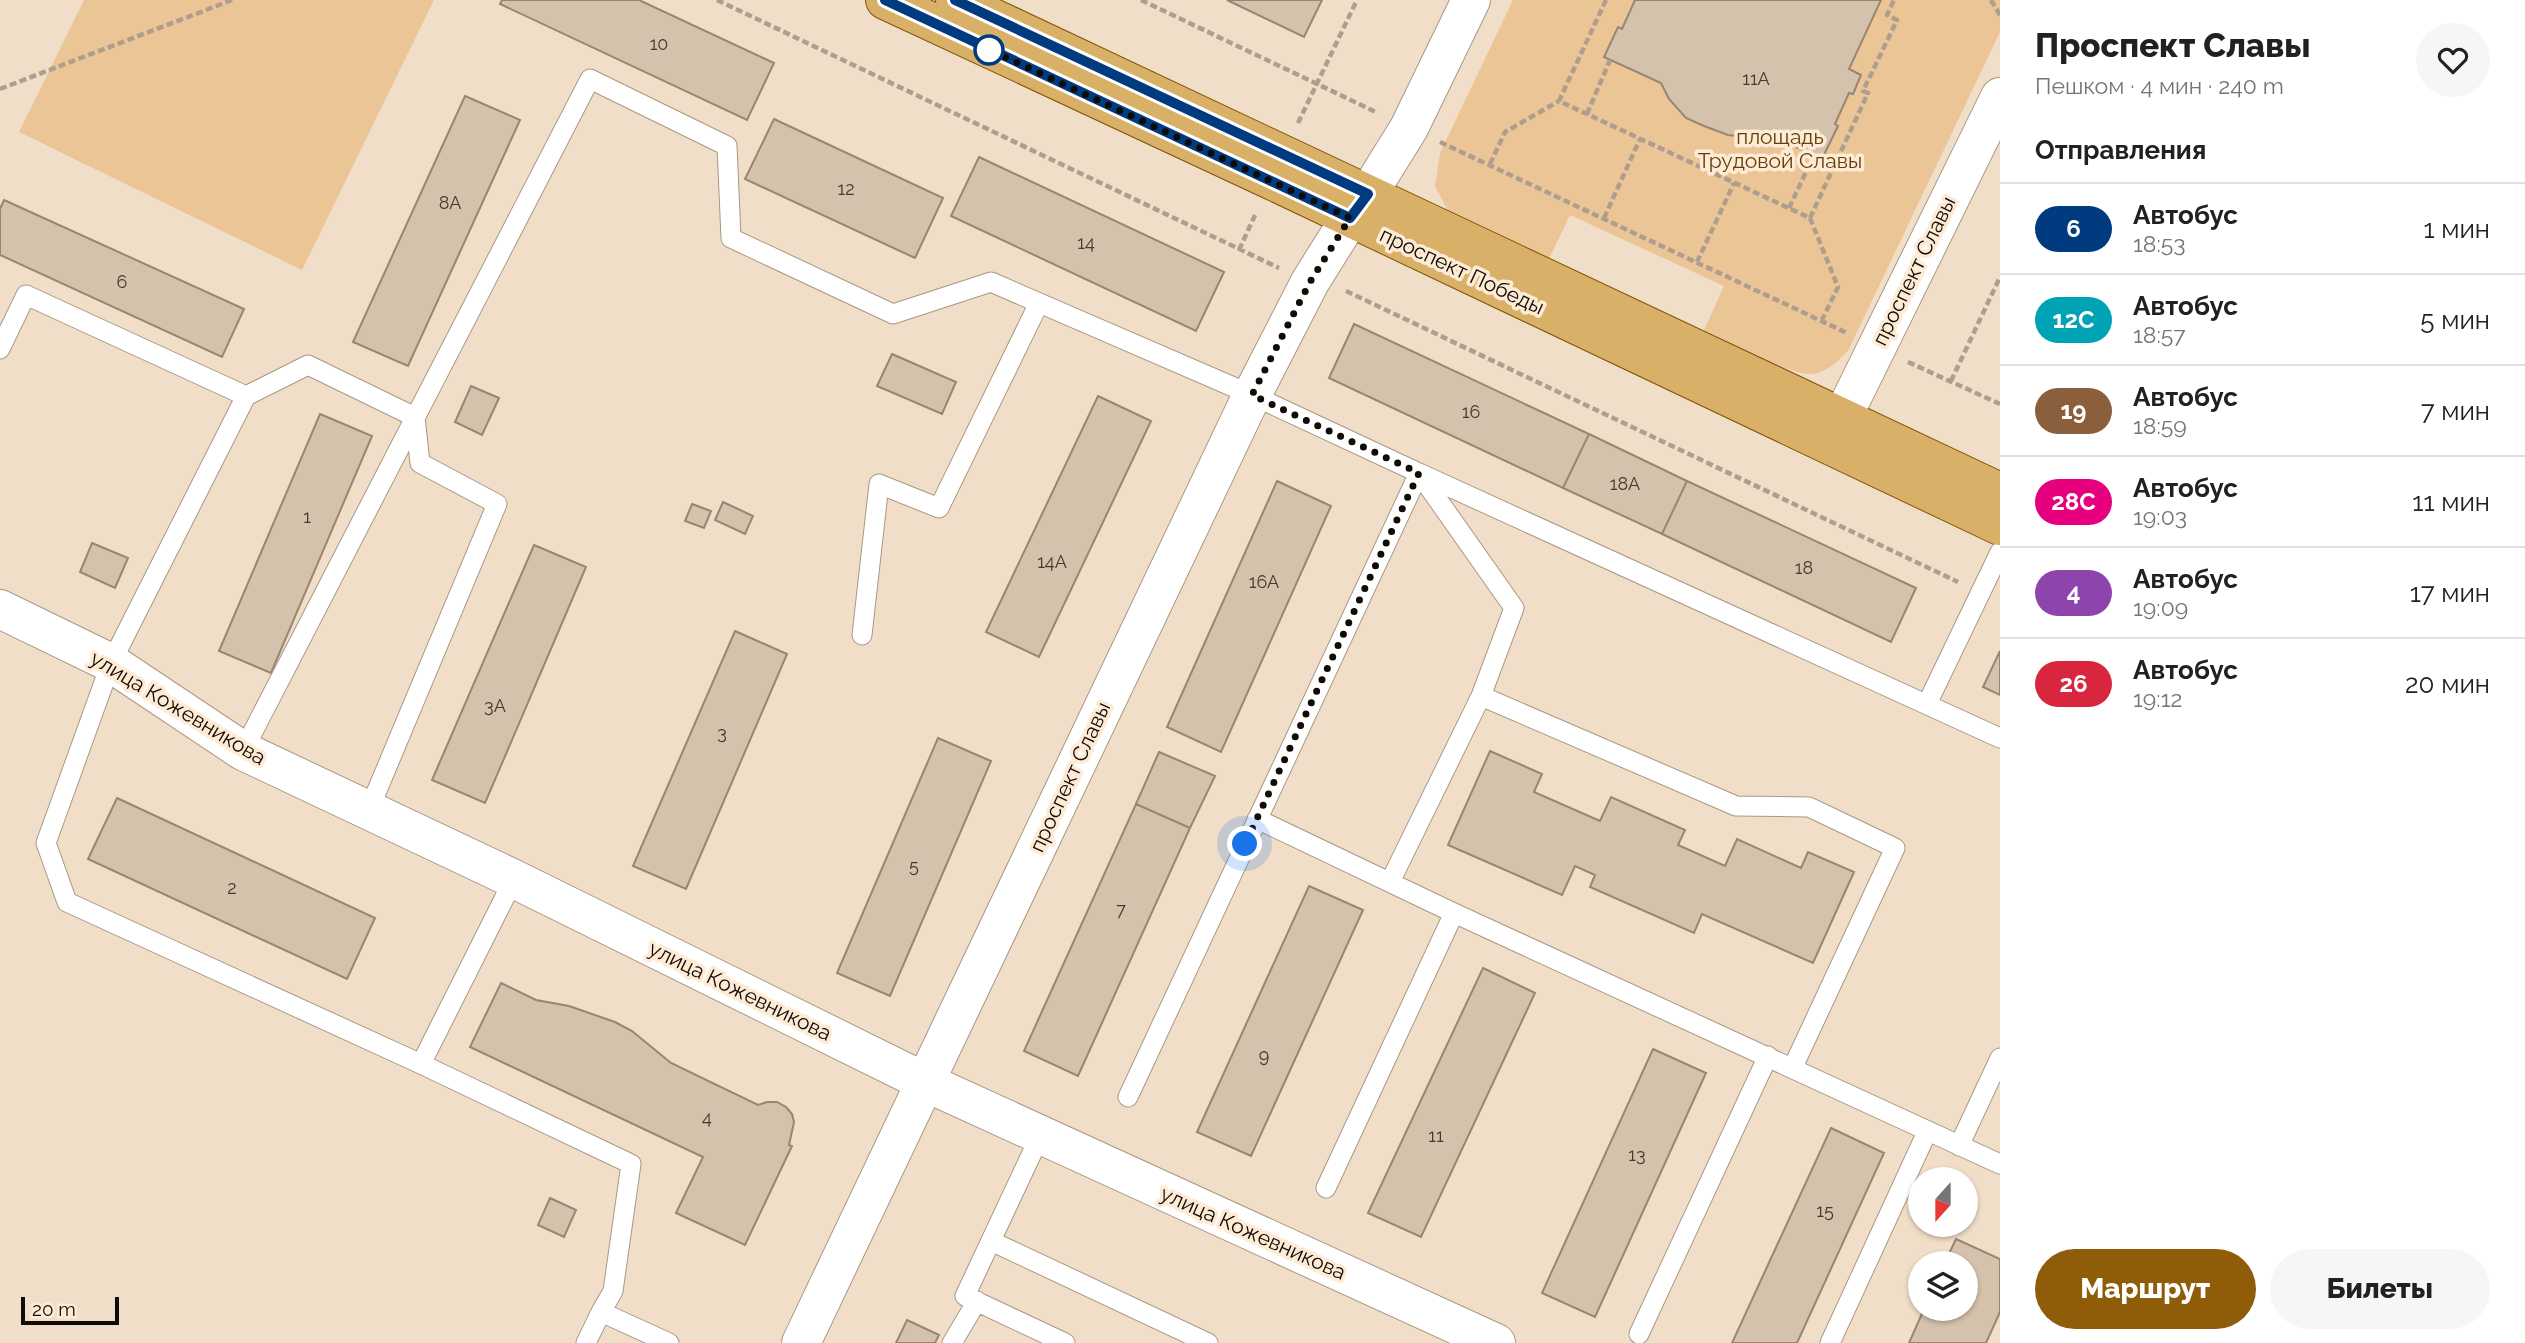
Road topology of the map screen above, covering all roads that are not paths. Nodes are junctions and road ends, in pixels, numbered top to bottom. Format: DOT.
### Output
graph roads {
  1 [pos="885,0"];
  2 [pos="955,0"];
  3 [pos="1471,0"];
  4 [pos="2000,97"];
  5 [pos="1359,206"];
  6 [pos="1039,303"];
  7 [pos="0,349"];
  8 [pos="1252,395"];
  9 [pos="246,396"];
  10 [pos="415,417"];
  11 [pos="1836,432"];
  12 [pos="1419,473"];
  13 [pos="2000,492"];
  14 [pos="2000,526"];
  15 [pos="2000,552"];
  16 [pos="0,609"];
  17 [pos="862,635"];
  18 [pos="111,663"];
  19 [pos="1481,696"];
  20 [pos="1927,704"];
  21 [pos="2000,738"];
  22 [pos="243,751"];
  23 [pos="368,812"];
  24 [pos="1257,819"];
  25 [pos="514,879"];
  26 [pos="1390,882"];
  27 [pos="1454,913"];
  28 [pos="1768,1056"];
  29 [pos="2000,1058"];
  30 [pos="421,1064"];
  31 [pos="1793,1067"];
  32 [pos="925,1082"];
  33 [pos="1128,1097"];
  34 [pos="1927,1132"];
  35 [pos="1040,1136"];
  36 [pos="1959,1146"];
  37 [pos="2000,1164"];
  38 [pos="1326,1188"];
  39 [pos="991,1241"];
  40 [pos="977,1301"];
  41 [pos="601,1312"];
  42 [pos="1639,1334"];
  43 [pos="1458,1335"];
  44 [pos="586,1343"];
  45 [pos="669,1343"];
  46 [pos="801,1343"];
  47 [pos="952,1343"];
  48 [pos="1065,1343"];
  49 [pos="1208,1343"];
  50 [pos="1496,1343"];
  51 [pos="1830,1343"];
  1 -- 5 [label="main road, проспект Победы"];
  2 -- 5 [label="main road, проспект Победы"];
  3 -- 5 [label="street, проспект Славы"];
  4 -- 11 [label="street, проспект Славы"];
  5 -- 8 [label="street, проспект Славы"];
  5 -- 11 [label="main road, проспект Победы"];
  6 -- 8 [label="lane"];
  6 -- 10 [label="lane"];
  6 -- 17 [label="lane"];
  7 -- 9 [label="lane"];
  8 -- 12 [label="lane"];
  8 -- 32 [label="street, проспект Славы"];
  9 -- 10 [label="lane"];
  9 -- 18 [label="lane"];
  10 -- 22 [label="lane"];
  10 -- 23 [label="lane"];
  11 -- 13 [label="main road, проспект Победы"];
  11 -- 14 [label="main road, проспект Победы"];
  12 -- 19 [label="lane"];
  12 -- 20 [label="lane"];
  12 -- 24 [label="lane"];
  15 -- 20 [label="lane"];
  16 -- 18 [label="street, улица Кожевникова"];
  18 -- 22 [label="street, улица Кожевникова"];
  18 -- 30 [label="lane"];
  19 -- 26 [label="lane"];
  19 -- 31 [label="lane"];
  20 -- 21 [label="lane"];
  22 -- 23 [label="street, улица Кожевникова"];
  23 -- 25 [label="street, улица Кожевникова"];
  24 -- 26 [label="lane"];
  24 -- 33 [label="lane"];
  25 -- 30 [label="lane"];
  25 -- 32 [label="street, улица Кожевникова"];
  26 -- 27 [label="lane"];
  27 -- 28 [label="lane"];
  27 -- 38 [label="lane"];
  28 -- 31 [label="lane"];
  28 -- 42 [label="lane"];
  29 -- 36 [label="lane"];
  30 -- 41 [label="lane"];
  31 -- 34 [label="lane"];
  32 -- 35 [label="street, улица Кожевникова"];
  32 -- 46 [label="street, проспект Славы"];
  34 -- 36 [label="lane"];
  34 -- 51 [label="lane"];
  35 -- 39 [label="lane"];
  35 -- 43 [label="street, улица Кожевникова"];
  36 -- 37 [label="lane"];
  39 -- 40 [label="lane"];
  39 -- 49 [label="lane"];
  40 -- 47 [label="lane"];
  40 -- 48 [label="lane"];
  41 -- 44 [label="lane"];
  41 -- 45 [label="lane"];
  43 -- 50 [label="street, улица Кожевникова"];
}
